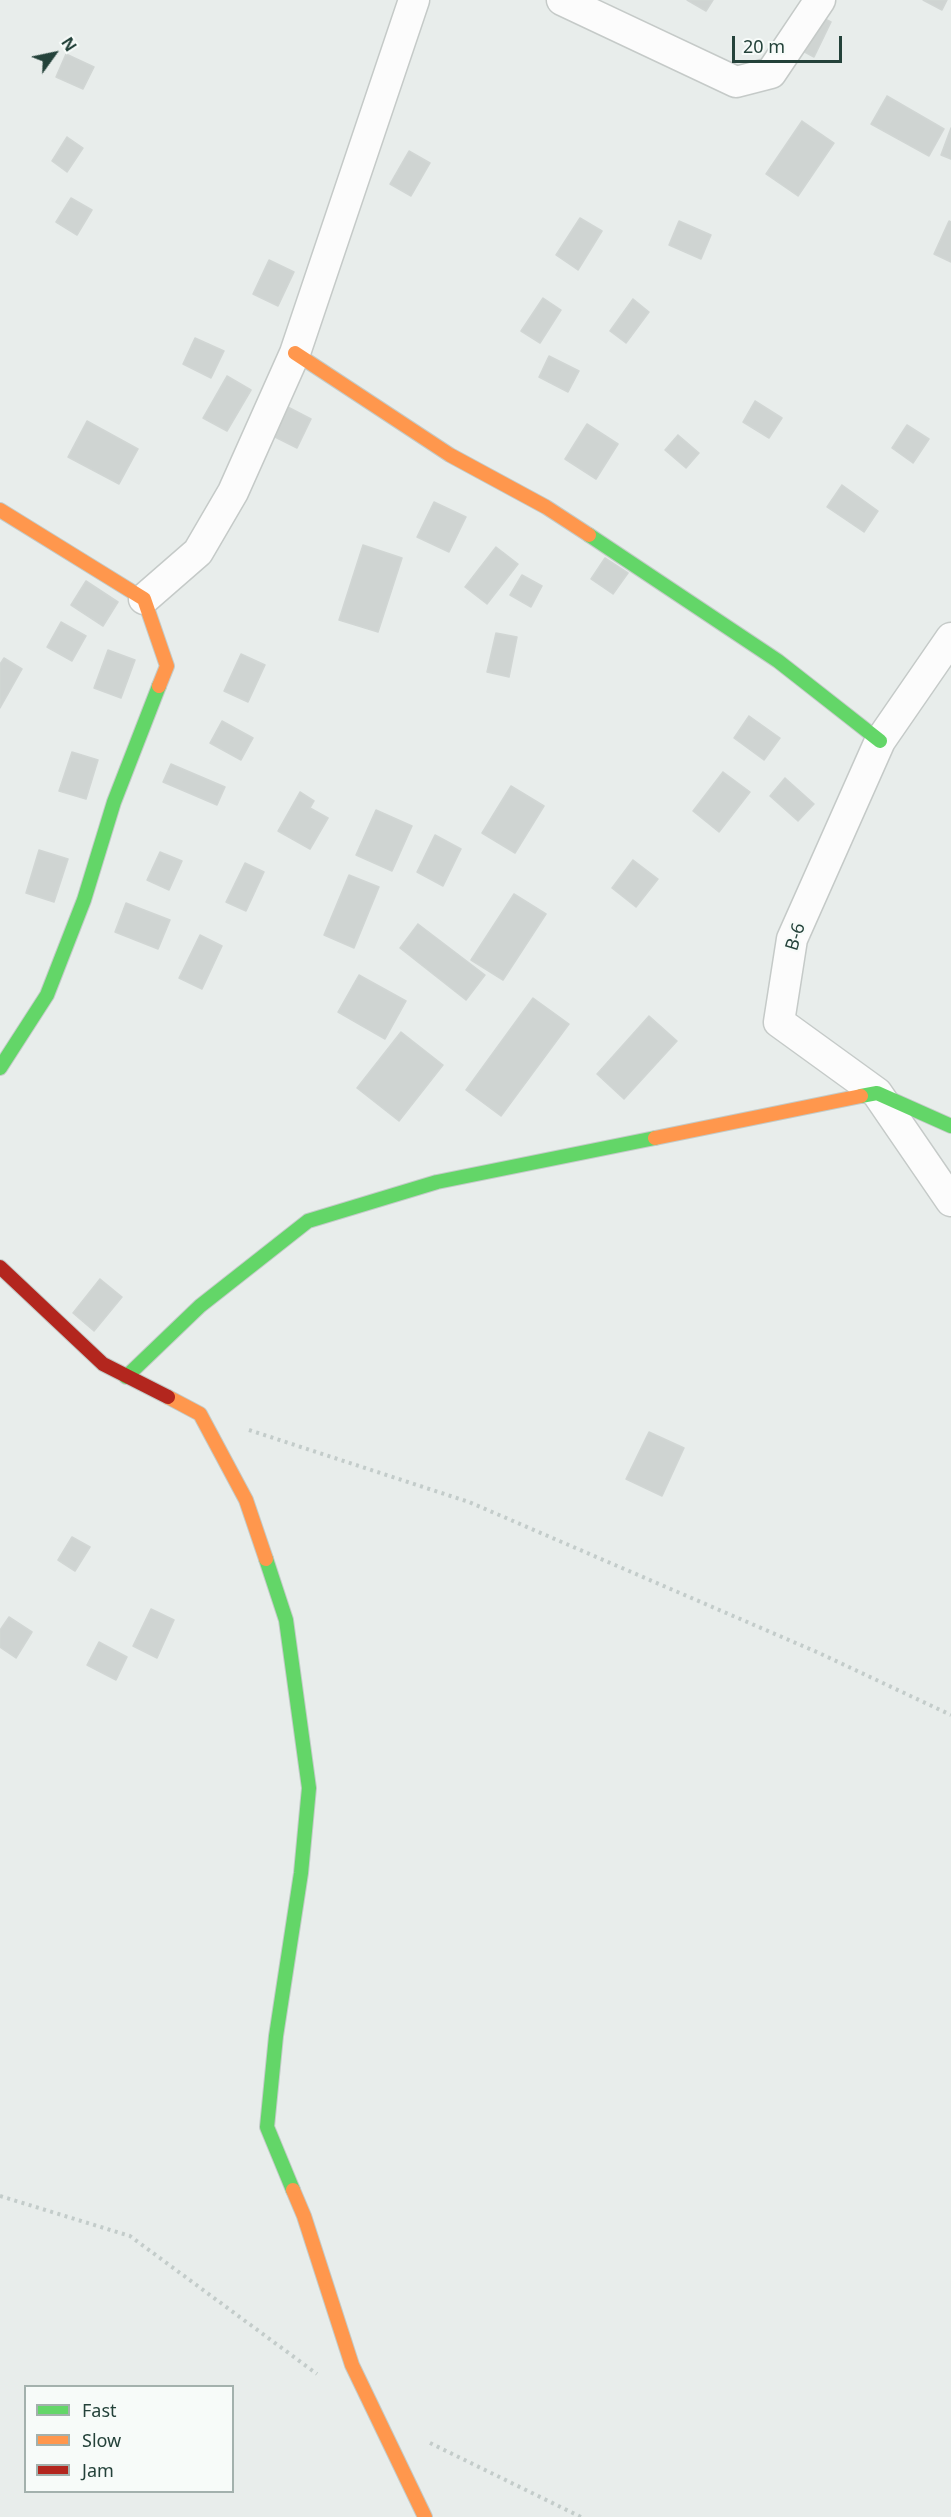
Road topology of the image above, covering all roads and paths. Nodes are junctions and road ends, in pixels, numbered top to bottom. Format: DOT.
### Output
graph roads {
  1 [pos="414,0"];
  2 [pos="562,0"];
  3 [pos="820,0"];
  4 [pos="295,353"];
  5 [pos="0,510"];
  6 [pos="144,599"];
  7 [pos="951,638"];
  8 [pos="880,741"];
  9 [pos="0,1068"];
  10 [pos="877,1093"];
  11 [pos="951,1126"];
  12 [pos="951,1201"];
  13 [pos="0,1268"];
  14 [pos="126,1377"];
  15 [pos="200,1414"];
  16 [pos="951,1715"];
  17 [pos="0,2196"];
  18 [pos="320,2376"];
  19 [pos="377,2418"];
  20 [pos="425,2517"];
  21 [pos="581,2517"];
  1 -- 4 [label="street"];
  2 -- 3 [label="street"];
  4 -- 6 [label="street"];
  4 -- 8 [label="street"];
  5 -- 6 [label="street"];
  6 -- 9 [label="street"];
  7 -- 8 [label="street, B-6"];
  8 -- 10 [label="street, B-6"];
  10 -- 11 [label="street"];
  10 -- 12 [label="street, B-6"];
  10 -- 14 [label="street"];
  13 -- 14 [label="street"];
  14 -- 15 [label="street"];
  15 -- 16 [label="path"];
  15 -- 19 [label="street"];
  17 -- 18 [label="path"];
  19 -- 20 [label="street"];
  19 -- 21 [label="path"];
}
